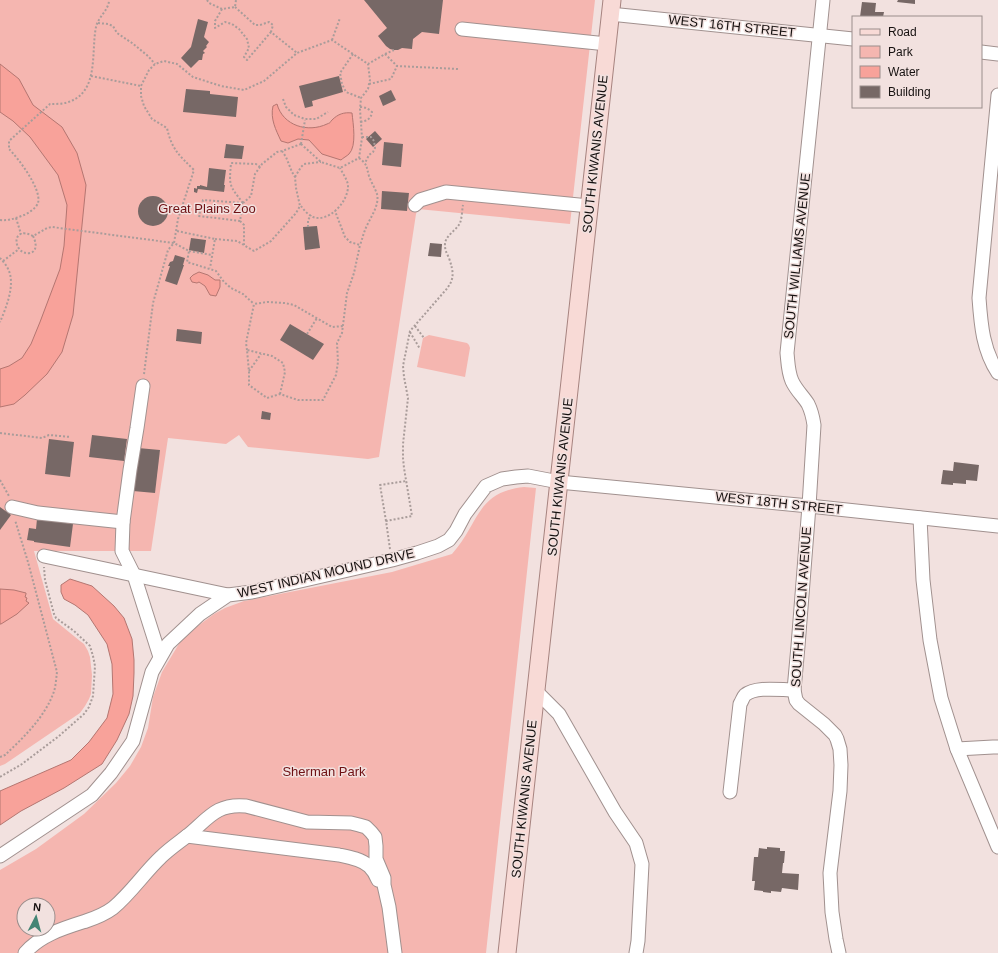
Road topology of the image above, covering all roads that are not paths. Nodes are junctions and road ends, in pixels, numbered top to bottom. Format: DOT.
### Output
graph roads {
  1 [pos="822,0"];
  2 [pos="611,7"];
  3 [pos="462,29"];
  4 [pos="818,35"];
  5 [pos="852,39"];
  6 [pos="607,44"];
  7 [pos="982,52"];
  8 [pos="998,54"];
  9 [pos="998,95"];
  10 [pos="415,205"];
  11 [pos="589,206"];
  12 [pos="998,374"];
  13 [pos="143,386"];
  14 [pos="559,482"];
  15 [pos="809,506"];
  16 [pos="12,507"];
  17 [pos="920,518"];
  18 [pos="123,522"];
  19 [pos="998,526"];
  20 [pos="44,556"];
  21 [pos="134,575"];
  22 [pos="228,595"];
  23 [pos="160,657"];
  24 [pos="794,690"];
  25 [pos="536,691"];
  26 [pos="998,747"];
  27 [pos="957,749"];
  28 [pos="730,792"];
  29 [pos="187,836"];
  30 [pos="998,847"];
  31 [pos="0,856"];
  32 [pos="384,885"];
  33 [pos="25,953"];
  34 [pos="394,953"];
  35 [pos="507,953"];
  36 [pos="636,953"];
  37 [pos="839,953"];
  1 -- 4 [label="street, SOUTH WILLIAMS AVENUE"];
  2 -- 4 [label="street, WEST 16TH STREET"];
  2 -- 6 [label="main road, SOUTH KIWANIS AVENUE"];
  3 -- 6 [label="street"];
  4 -- 5 [label="street, WEST 16TH STREET"];
  4 -- 15 [label="street, SOUTH WILLIAMS AVENUE"];
  6 -- 11 [label="main road, SOUTH KIWANIS AVENUE"];
  7 -- 8 [label="street"];
  9 -- 12 [label="street"];
  10 -- 11 [label="street"];
  11 -- 14 [label="main road, SOUTH KIWANIS AVENUE"];
  13 -- 18 [label="street"];
  14 -- 15 [label="street, WEST 18TH STREET"];
  14 -- 22 [label="street, WEST INDIAN MOUND DRIVE"];
  14 -- 25 [label="main road, SOUTH KIWANIS AVENUE"];
  15 -- 17 [label="street, WEST 18TH STREET"];
  15 -- 24 [label="street, SOUTH LINCOLN AVENUE"];
  16 -- 18 [label="street"];
  17 -- 19 [label="street, WEST 18TH STREET"];
  17 -- 27 [label="street"];
  18 -- 21 [label="street"];
  20 -- 21 [label="street"];
  21 -- 22 [label="street"];
  21 -- 23 [label="street"];
  22 -- 23 [label="street, WEST INDIAN MOUND DRIVE"];
  23 -- 31 [label="street, WEST INDIAN MOUND DRIVE"];
  24 -- 28 [label="street"];
  24 -- 37 [label="street, SOUTH LINCOLN AVENUE"];
  25 -- 35 [label="main road, SOUTH KIWANIS AVENUE"];
  25 -- 36 [label="street"];
  26 -- 27 [label="street"];
  27 -- 30 [label="street"];
  29 -- 32 [label="street"];
  29 -- 32 [label="street"];
  29 -- 33 [label="street"];
  32 -- 34 [label="street"];
}
